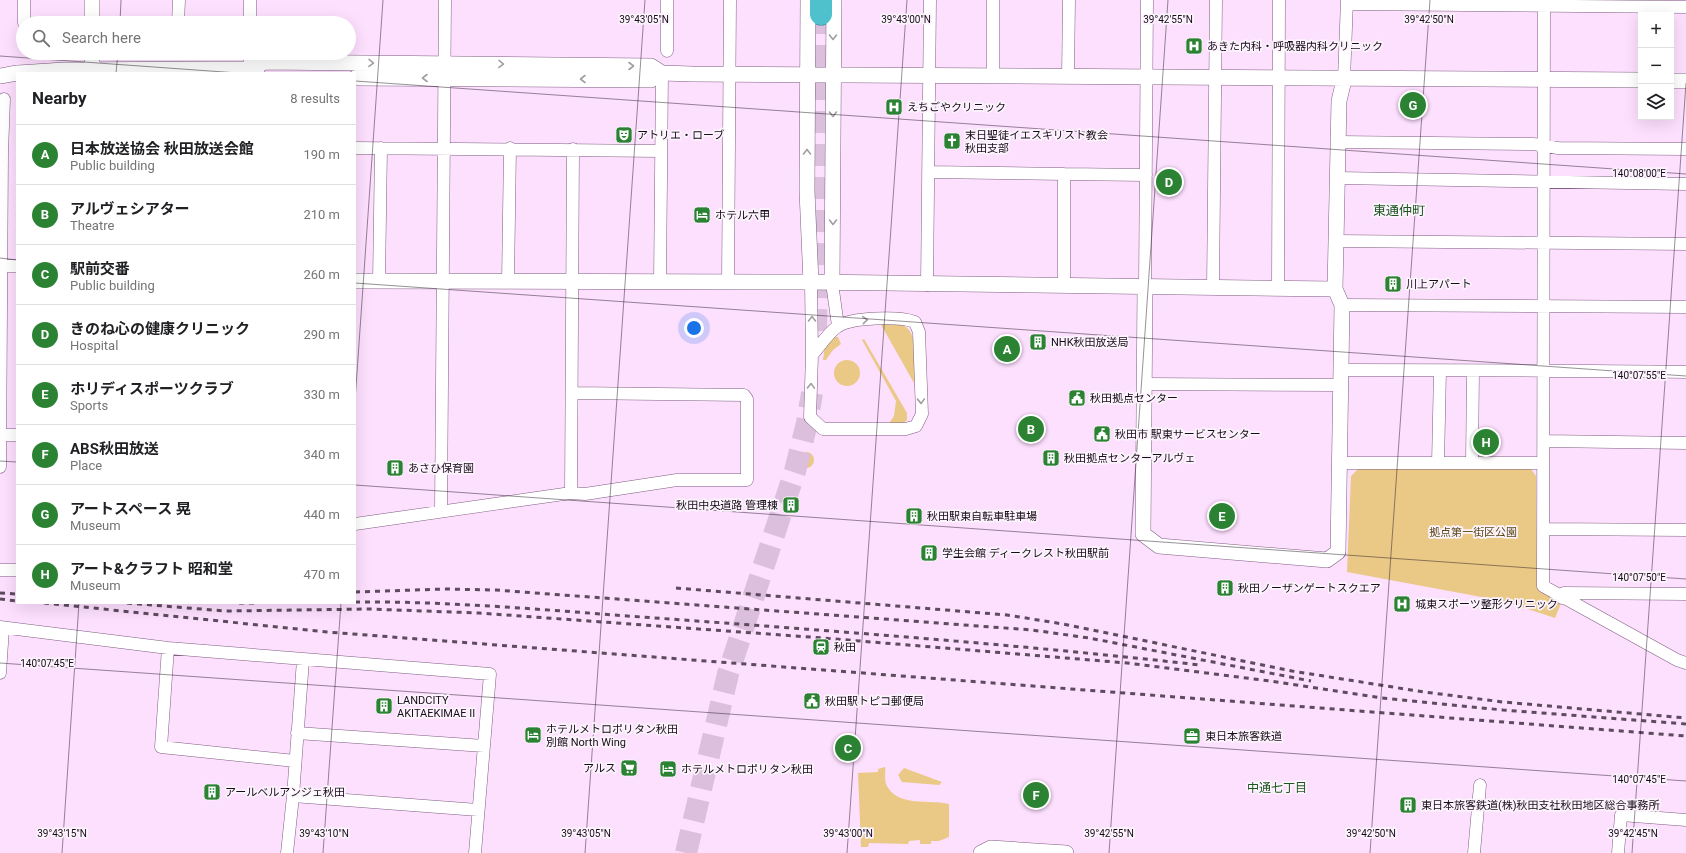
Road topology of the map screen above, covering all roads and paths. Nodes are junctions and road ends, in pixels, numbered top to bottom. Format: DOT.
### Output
graph roads {
  1 [pos="24,0"];
  2 [pos="92,0"];
  3 [pos="178,0"];
  4 [pos="250,0"];
  5 [pos="445,0"];
  6 [pos="667,0"];
  7 [pos="730,0"];
  8 [pos="930,0"];
  9 [pos="993,0"];
  10 [pos="1069,0"];
  11 [pos="1147,0"];
  12 [pos="1216,0"];
  13 [pos="1279,0"];
  14 [pos="1347,2"];
  15 [pos="1544,3"];
  16 [pos="821,4"];
  17 [pos="1686,7"];
  18 [pos="24,16"];
  19 [pos="92,16"];
  20 [pos="178,16"];
  21 [pos="250,16"];
  22 [pos="667,51"];
  23 [pos="92,60"];
  24 [pos="251,60"];
  25 [pos="92,71"];
  26 [pos="444,71"];
  27 [pos="54,72"];
  28 [pos="252,72"];
  29 [pos="16,73"];
  30 [pos="662,73"];
  31 [pos="730,74"];
  32 [pos="807,74"];
  33 [pos="833,75"];
  34 [pos="928,75"];
  35 [pos="0,76"];
  36 [pos="993,76"];
  37 [pos="1068,76"];
  38 [pos="1215,76"];
  39 [pos="1279,77"];
  40 [pos="356,78"];
  41 [pos="1146,78"];
  42 [pos="1544,79"];
  43 [pos="1344,80"];
  44 [pos="1638,80"];
  45 [pos="1674,81"];
  46 [pos="1686,81"];
  47 [pos="4,99"];
  48 [pos="1338,142"];
  49 [pos="1544,146"];
  50 [pos="356,148"];
  51 [pos="381,148"];
  52 [pos="444,148"];
  53 [pos="510,148"];
  54 [pos="573,149"];
  55 [pos="1686,149"];
  56 [pos="661,150"];
  57 [pos="1,153"];
  58 [pos="928,172"];
  59 [pos="1064,174"];
  60 [pos="1146,175"];
  61 [pos="1338,178"];
  62 [pos="1544,181"];
  63 [pos="1686,184"];
  64 [pos="1336,241"];
  65 [pos="1544,242"];
  66 [pos="1686,244"];
  67 [pos="1,266"];
  68 [pos="16,266"];
  69 [pos="356,281"];
  70 [pos="379,281"];
  71 [pos="442,281"];
  72 [pos="508,281"];
  73 [pos="573,282"];
  74 [pos="660,282"];
  75 [pos="811,282"];
  76 [pos="728,283"];
  77 [pos="832,283"];
  78 [pos="927,284"];
  79 [pos="1064,286"];
  80 [pos="1145,288"];
  81 [pos="1213,288"];
  82 [pos="1278,288"];
  83 [pos="1335,289"];
  84 [pos="1342,305"];
  85 [pos="1544,306"];
  86 [pos="1686,307"];
  87 [pos="838,326"];
  88 [pos="812,355"];
  89 [pos="1543,369"];
  90 [pos="1440,371"];
  91 [pos="1473,371"];
  92 [pos="1686,372"];
  93 [pos="1341,378"];
  94 [pos="1144,384"];
  95 [pos="572,393"];
  96 [pos="0,435"];
  97 [pos="16,435"];
  98 [pos="1544,441"];
  99 [pos="1686,443"];
  100 [pos="1341,463"];
  101 [pos="1438,463"];
  102 [pos="1472,463"];
  103 [pos="1543,463"];
  104 [pos="0,467"];
  105 [pos="571,493"];
  106 [pos="441,512"];
  107 [pos="356,524"];
  108 [pos="1543,529"];
  109 [pos="1686,530"];
  110 [pos="0,570"];
  111 [pos="16,570"];
  112 [pos="1686,594"];
  113 [pos="1562,598"];
  114 [pos="2,628"];
  115 [pos="168,648"];
  116 [pos="302,660"];
  117 [pos="1686,663"];
  118 [pos="0,673"];
  119 [pos="297,733"];
  120 [pos="484,746"];
  121 [pos="295,761"];
  122 [pos="1480,785"];
  123 [pos="293,796"];
  124 [pos="478,810"];
  125 [pos="1686,820"];
  126 [pos="287,853"];
  127 [pos="475,853"];
  128 [pos="981,853"];
  129 [pos="1066,853"];
  130 [pos="1474,853"];
  131 [pos="1618,853"];
  1 -- 18 [label="street"];
  2 -- 19 [label="street"];
  3 -- 20 [label="street"];
  4 -- 21 [label="street"];
  5 -- 26 [label="street"];
  6 -- 22 [label="street"];
  7 -- 31 [label="street"];
  8 -- 34 [label="street"];
  9 -- 36 [label="street"];
  10 -- 37 [label="street"];
  11 -- 41 [label="street"];
  12 -- 38 [label="street"];
  13 -- 39 [label="street"];
  14 -- 15 [label="street"];
  14 -- 43 [label="street"];
  15 -- 17 [label="street"];
  15 -- 42 [label="street"];
  16 -- 32 [label="street"];
  16 -- 33 [label="street, one-way"];
  23 -- 25 [label="street"];
  24 -- 28 [label="street"];
  25 -- 27 [label="street"];
  25 -- 28 [label="street"];
  28 -- 26 [label="street, one-way"];
  26 -- 30 [label="street"];
  26 -- 40 [label="street, one-way"];
  26 -- 52 [label="street"];
  29 -- 35 [label="street"];
  30 -- 31 [label="street"];
  30 -- 56 [label="street"];
  31 -- 32 [label="street"];
  31 -- 76 [label="street"];
  32 -- 33 [label="street"];
  75 -- 32 [label="street, one-way"];
  33 -- 34 [label="street"];
  33 -- 77 [label="street, one-way"];
  34 -- 36 [label="street"];
  34 -- 58 [label="street"];
  36 -- 37 [label="street"];
  37 -- 41 [label="street"];
  38 -- 39 [label="street"];
  38 -- 41 [label="street"];
  38 -- 81 [label="street"];
  39 -- 43 [label="street"];
  39 -- 82 [label="street"];
  41 -- 60 [label="street"];
  42 -- 43 [label="street"];
  42 -- 44 [label="street"];
  42 -- 49 [label="street"];
  43 -- 48 [label="street"];
  45 -- 46 [label="street"];
  47 -- 57 [label="street"];
  48 -- 49 [label="street"];
  48 -- 61 [label="street"];
  49 -- 55 [label="street"];
  49 -- 62 [label="street"];
  50 -- 51 [label="street"];
  51 -- 52 [label="street"];
  51 -- 70 [label="street"];
  52 -- 53 [label="street"];
  52 -- 71 [label="street"];
  53 -- 54 [label="street"];
  53 -- 72 [label="street"];
  54 -- 56 [label="street"];
  54 -- 73 [label="street"];
  56 -- 74 [label="street"];
  57 -- 67 [label="street"];
  58 -- 59 [label="street"];
  58 -- 78 [label="street"];
  59 -- 60 [label="street"];
  59 -- 79 [label="street"];
  60 -- 80 [label="street"];
  61 -- 62 [label="street"];
  61 -- 64 [label="street"];
  62 -- 63 [label="street"];
  62 -- 65 [label="street"];
  64 -- 65 [label="street"];
  64 -- 83 [label="street"];
  65 -- 66 [label="street"];
  65 -- 85 [label="street"];
  67 -- 68 [label="street"];
  67 -- 96 [label="street"];
  69 -- 70 [label="street"];
  70 -- 71 [label="street"];
  71 -- 72 [label="street"];
  71 -- 106 [label="street"];
  72 -- 73 [label="street"];
  73 -- 74 [label="street"];
  73 -- 95 [label="street"];
  74 -- 76 [label="street"];
  75 -- 76 [label="street"];
  75 -- 77 [label="street"];
  88 -- 75 [label="street, one-way"];
  77 -- 78 [label="street"];
  77 -- 87 [label="street"];
  78 -- 79 [label="street"];
  79 -- 80 [label="street"];
  80 -- 81 [label="street"];
  80 -- 94 [label="street"];
  81 -- 82 [label="street"];
  82 -- 83 [label="street"];
  83 -- 84 [label="street"];
  84 -- 85 [label="street"];
  84 -- 93 [label="street"];
  85 -- 86 [label="street"];
  85 -- 89 [label="street"];
  87 -- 88 [label="street"];
  87 -- 88 [label="street, one-way"];
  89 -- 91 [label="street"];
  89 -- 92 [label="street"];
  89 -- 98 [label="street"];
  90 -- 91 [label="street"];
  90 -- 93 [label="street"];
  90 -- 101 [label="street"];
  91 -- 102 [label="street"];
  93 -- 94 [label="street"];
  93 -- 100 [label="street"];
  94 -- 100 [label="street"];
  95 -- 105 [label="street"];
  95 -- 105 [label="street"];
  96 -- 97 [label="street"];
  96 -- 104 [label="street"];
  98 -- 99 [label="street"];
  98 -- 103 [label="street"];
  100 -- 101 [label="street"];
  101 -- 102 [label="street"];
  102 -- 103 [label="street"];
  103 -- 108 [label="street"];
  105 -- 106 [label="street"];
  106 -- 107 [label="street"];
  108 -- 109 [label="street"];
  108 -- 113 [label="street"];
  110 -- 111 [label="street"];
  112 -- 113 [label="street"];
  113 -- 117 [label="street"];
  114 -- 115 [label="street"];
  114 -- 118 [label="street"];
  115 -- 116 [label="street"];
  115 -- 121 [label="street"];
  116 -- 119 [label="street"];
  116 -- 120 [label="street"];
  119 -- 120 [label="street"];
  119 -- 121 [label="street"];
  120 -- 124 [label="street"];
  121 -- 123 [label="street"];
  122 -- 130 [label="street"];
  123 -- 124 [label="street"];
  123 -- 126 [label="street"];
  124 -- 127 [label="street"];
  125 -- 131 [label="street"];
  128 -- 129 [label="street"];
}
